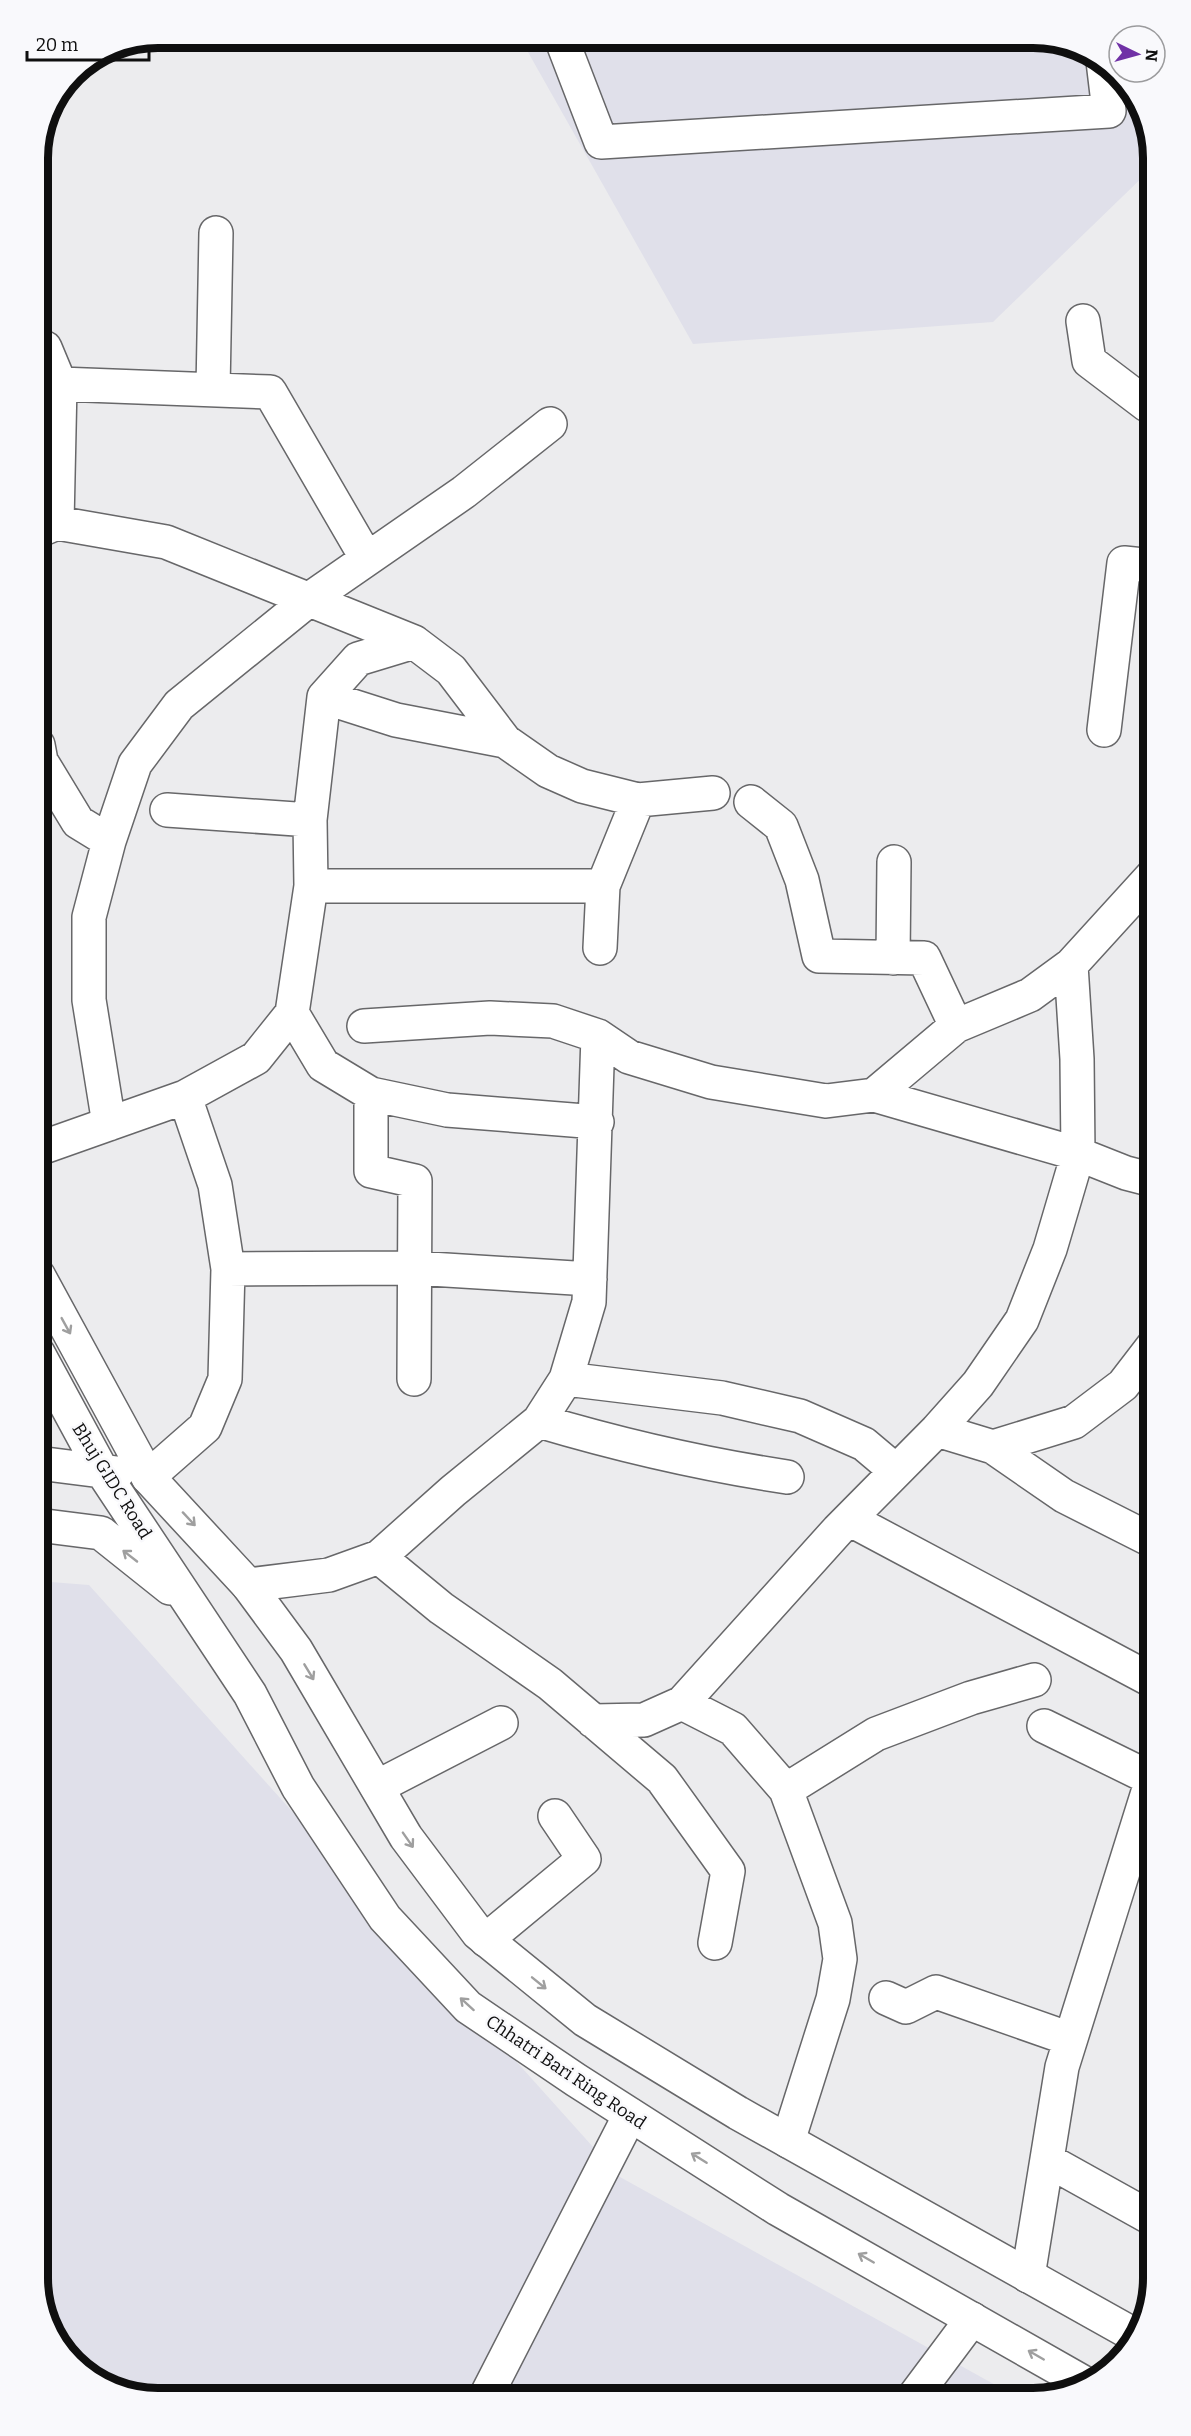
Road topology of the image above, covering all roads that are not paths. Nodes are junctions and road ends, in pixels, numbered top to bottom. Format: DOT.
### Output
graph roads {
  1 [pos="565,48"];
  2 [pos="1104,74"];
  3 [pos="216,233"];
  4 [pos="1083,321"];
  5 [pos="48,355"];
  6 [pos="60,384"];
  7 [pos="213,389"];
  8 [pos="1143,402"];
  9 [pos="550,424"];
  10 [pos="48,527"];
  11 [pos="367,559"];
  12 [pos="1143,565"];
  13 [pos="311,598"];
  14 [pos="414,642"];
  15 [pos="324,697"];
  16 [pos="1104,730"];
  17 [pos="505,741"];
  18 [pos="48,773"];
  19 [pos="713,793"];
  20 [pos="638,800"];
  21 [pos="751,802"];
  22 [pos="167,810"];
  23 [pos="310,820"];
  24 [pos="109,842"];
  25 [pos="894,862"];
  26 [pos="311,886"];
  27 [pos="603,886"];
  28 [pos="1140,908"];
  29 [pos="600,948"];
  30 [pos="893,958"];
  31 [pos="1071,965"];
  32 [pos="292,1013"];
  33 [pos="364,1026"];
  34 [pos="957,1026"];
  35 [pos="598,1036"];
  36 [pos="371,1094"];
  37 [pos="874,1095"];
  38 [pos="185,1097"];
  39 [pos="597,1122"];
  40 [pos="109,1124"];
  41 [pos="48,1145"];
  42 [pos="1078,1154"];
  43 [pos="1143,1177"];
  44 [pos="414,1268"];
  45 [pos="228,1269"];
  46 [pos="590,1280"];
  47 [pos="48,1293"];
  48 [pos="1143,1360"];
  49 [pos="48,1371"];
  50 [pos="566,1379"];
  51 [pos="414,1380"];
  52 [pos="539,1421"];
  53 [pos="937,1430"];
  54 [pos="993,1447"];
  55 [pos="48,1464"];
  56 [pos="102,1471"];
  57 [pos="896,1471"];
  58 [pos="148,1477"];
  59 [pos="787,1477"];
  60 [pos="849,1518"];
  61 [pos="48,1526"];
  62 [pos="1143,1536"];
  63 [pos="379,1557"];
  64 [pos="248,1585"];
  65 [pos="193,1605"];
  66 [pos="1143,1675"];
  67 [pos="1034,1680"];
  68 [pos="682,1703"];
  69 [pos="594,1721"];
  70 [pos="501,1723"];
  71 [pos="1044,1726"];
  72 [pos="1143,1773"];
  73 [pos="376,1787"];
  74 [pos="786,1790"];
  75 [pos="1143,1809"];
  76 [pos="555,1816"];
  77 [pos="486,1940"];
  78 [pos="715,1944"];
  79 [pos="886,1998"];
  80 [pos="1070,2039"];
  81 [pos="630,2115"];
  82 [pos="788,2141"];
  83 [pos="1047,2160"];
  84 [pos="1143,2214"];
  85 [pos="1028,2276"];
  86 [pos="972,2319"];
  87 [pos="1129,2332"];
  88 [pos="1077,2379"];
  89 [pos="490,2388"];
  90 [pos="920,2388"];
  1 -- 2 [label="street"];
  3 -- 7 [label="street"];
  4 -- 8 [label="street"];
  5 -- 6 [label="street"];
  6 -- 7 [label="street"];
  6 -- 10 [label="street"];
  7 -- 11 [label="street"];
  9 -- 11 [label="street"];
  10 -- 13 [label="street"];
  11 -- 13 [label="street"];
  12 -- 16 [label="street"];
  13 -- 14 [label="street"];
  13 -- 24 [label="street"];
  14 -- 15 [label="street"];
  14 -- 17 [label="street"];
  15 -- 17 [label="street"];
  15 -- 23 [label="street"];
  17 -- 20 [label="street"];
  18 -- 24 [label="street"];
  19 -- 20 [label="street"];
  20 -- 27 [label="street"];
  21 -- 30 [label="street"];
  22 -- 23 [label="street"];
  23 -- 26 [label="street"];
  24 -- 40 [label="street"];
  25 -- 30 [label="street"];
  26 -- 27 [label="street"];
  26 -- 32 [label="street"];
  27 -- 29 [label="street"];
  28 -- 31 [label="street"];
  30 -- 34 [label="street"];
  31 -- 34 [label="street"];
  31 -- 42 [label="street"];
  32 -- 36 [label="street"];
  32 -- 38 [label="street"];
  33 -- 35 [label="street"];
  34 -- 37 [label="street"];
  35 -- 37 [label="street"];
  35 -- 39 [label="street"];
  36 -- 39 [label="street"];
  36 -- 44 [label="street"];
  37 -- 42 [label="street"];
  38 -- 40 [label="street"];
  38 -- 45 [label="street"];
  39 -- 46 [label="street"];
  40 -- 41 [label="street"];
  42 -- 43 [label="street"];
  42 -- 53 [label="street"];
  44 -- 45 [label="street"];
  44 -- 46 [label="street"];
  44 -- 51 [label="street"];
  45 -- 58 [label="street"];
  46 -- 50 [label="street"];
  47 -- 58 [label="street, Bhuj GIDC Road, one-way"];
  48 -- 54 [label="street"];
  49 -- 56 [label="street, Bhuj GIDC Road"];
  50 -- 52 [label="street"];
  50 -- 57 [label="street"];
  52 -- 59 [label="street"];
  52 -- 63 [label="street"];
  53 -- 54 [label="street"];
  53 -- 57 [label="street"];
  54 -- 62 [label="street"];
  55 -- 56 [label="street"];
  56 -- 58 [label="street"];
  56 -- 65 [label="street, Bhuj GIDC Road"];
  57 -- 60 [label="street"];
  58 -- 64 [label="street, Bhuj GIDC Road, one-way"];
  60 -- 66 [label="street"];
  60 -- 68 [label="street"];
  65 -- 61 [label="street, one-way"];
  63 -- 64 [label="street"];
  63 -- 69 [label="street"];
  64 -- 73 [label="street, Bhuj GIDC Road, one-way"];
  81 -- 65 [label="street, Chhatri Bari Ring Road, one-way"];
  67 -- 74 [label="street"];
  68 -- 69 [label="street"];
  68 -- 74 [label="street"];
  69 -- 78 [label="street"];
  70 -- 73 [label="street"];
  71 -- 72 [label="street"];
  73 -- 77 [label="street, Bhuj GIDC Road, one-way"];
  74 -- 82 [label="street"];
  75 -- 80 [label="street"];
  76 -- 77 [label="street"];
  77 -- 82 [label="street, Bhuj GIDC Road, one-way"];
  79 -- 80 [label="street"];
  80 -- 83 [label="street"];
  86 -- 81 [label="street, Chhatri Bari Ring Road, one-way"];
  81 -- 89 [label="street"];
  82 -- 85 [label="street, Bhuj GIDC Road"];
  83 -- 84 [label="street"];
  83 -- 85 [label="street"];
  85 -- 87 [label="street, Bhuj GIDC Road"];
  88 -- 86 [label="street, Chhatri Bari Ring Road, one-way"];
  86 -- 90 [label="street"];
}
